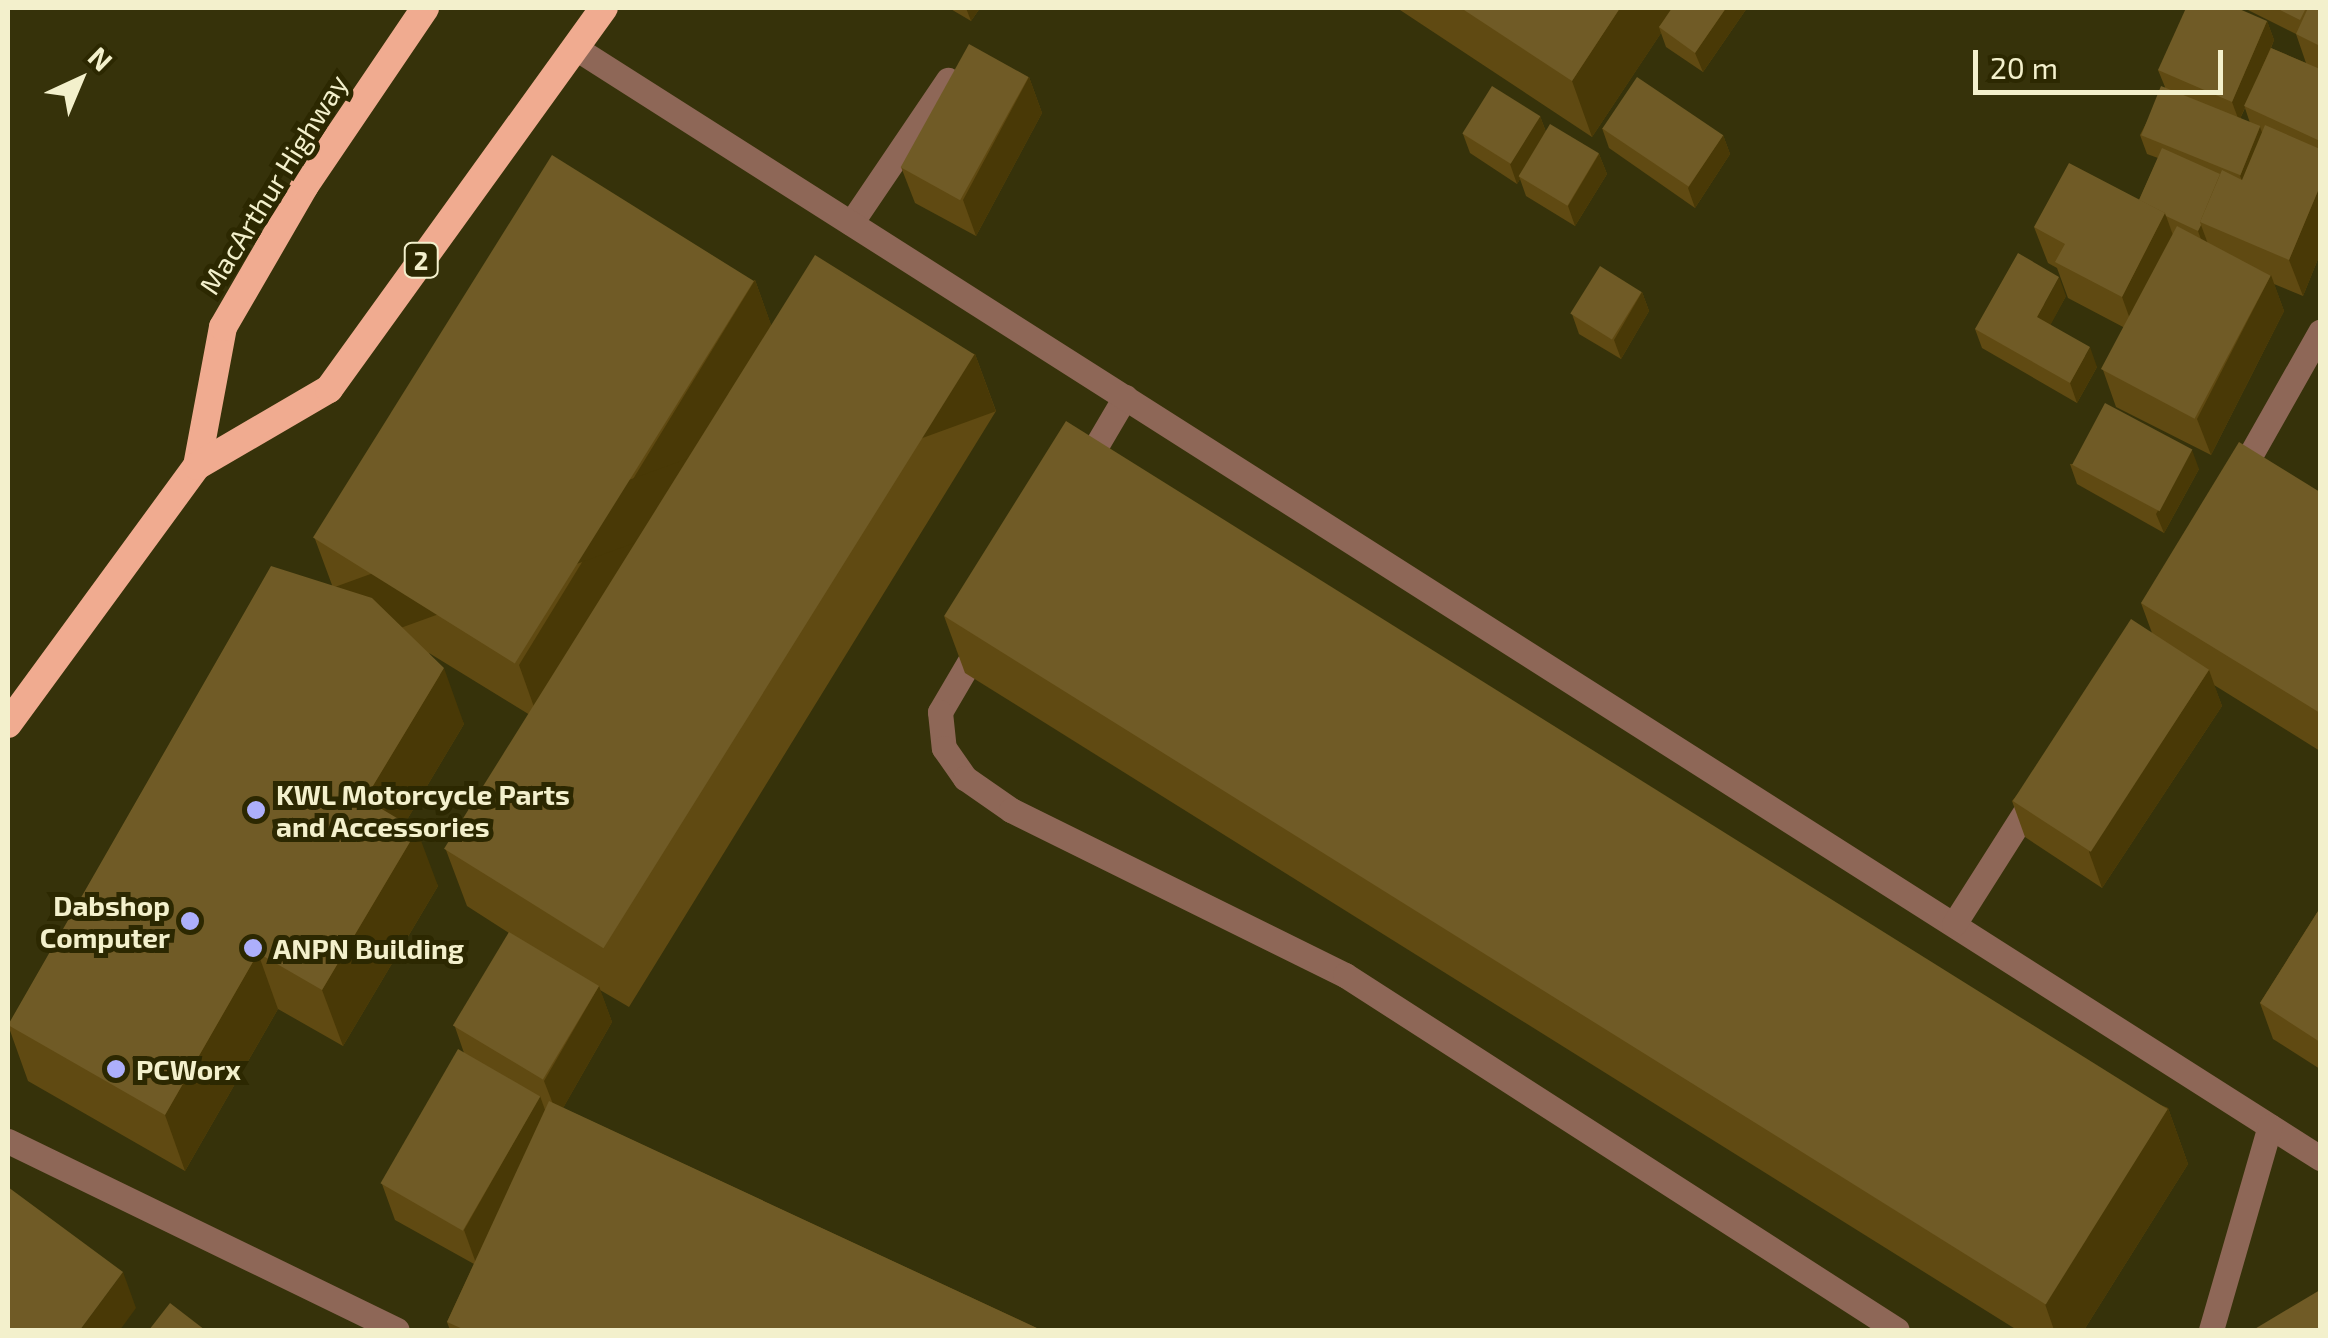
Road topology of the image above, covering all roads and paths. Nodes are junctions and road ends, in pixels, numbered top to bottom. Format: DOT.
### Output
graph roads {
  1 [pos="425,8"];
  2 [pos="604,8"];
  3 [pos="574,47"];
  4 [pos="948,80"];
  5 [pos="851,223"];
  6 [pos="2320,332"];
  7 [pos="1125,397"];
  8 [pos="197,466"];
  9 [pos="2227,494"];
  10 [pos="1066,496"];
  11 [pos="998,612"];
  12 [pos="8,724"];
  13 [pos="2048,776"];
  14 [pos="1954,924"];
  15 [pos="2270,1126"];
  16 [pos="8,1141"];
  17 [pos="2320,1158"];
  18 [pos="396,1330"];
  19 [pos="1897,1330"];
  20 [pos="2211,1330"];
  1 -- 8 [label="highway, MacArthur Highway / 2"];
  2 -- 3 [label="highway, MacArthur Highway / 2"];
  3 -- 5 [label="street"];
  3 -- 8 [label="highway, MacArthur Highway / 2"];
  4 -- 5 [label="street"];
  5 -- 7 [label="street"];
  6 -- 9 [label="street"];
  7 -- 10 [label="street"];
  7 -- 14 [label="street"];
  8 -- 12 [label="highway, MacArthur Highway / 2"];
  11 -- 19 [label="street"];
  13 -- 14 [label="street"];
  14 -- 15 [label="street"];
  15 -- 17 [label="street"];
  15 -- 20 [label="street"];
  16 -- 18 [label="street"];
}
